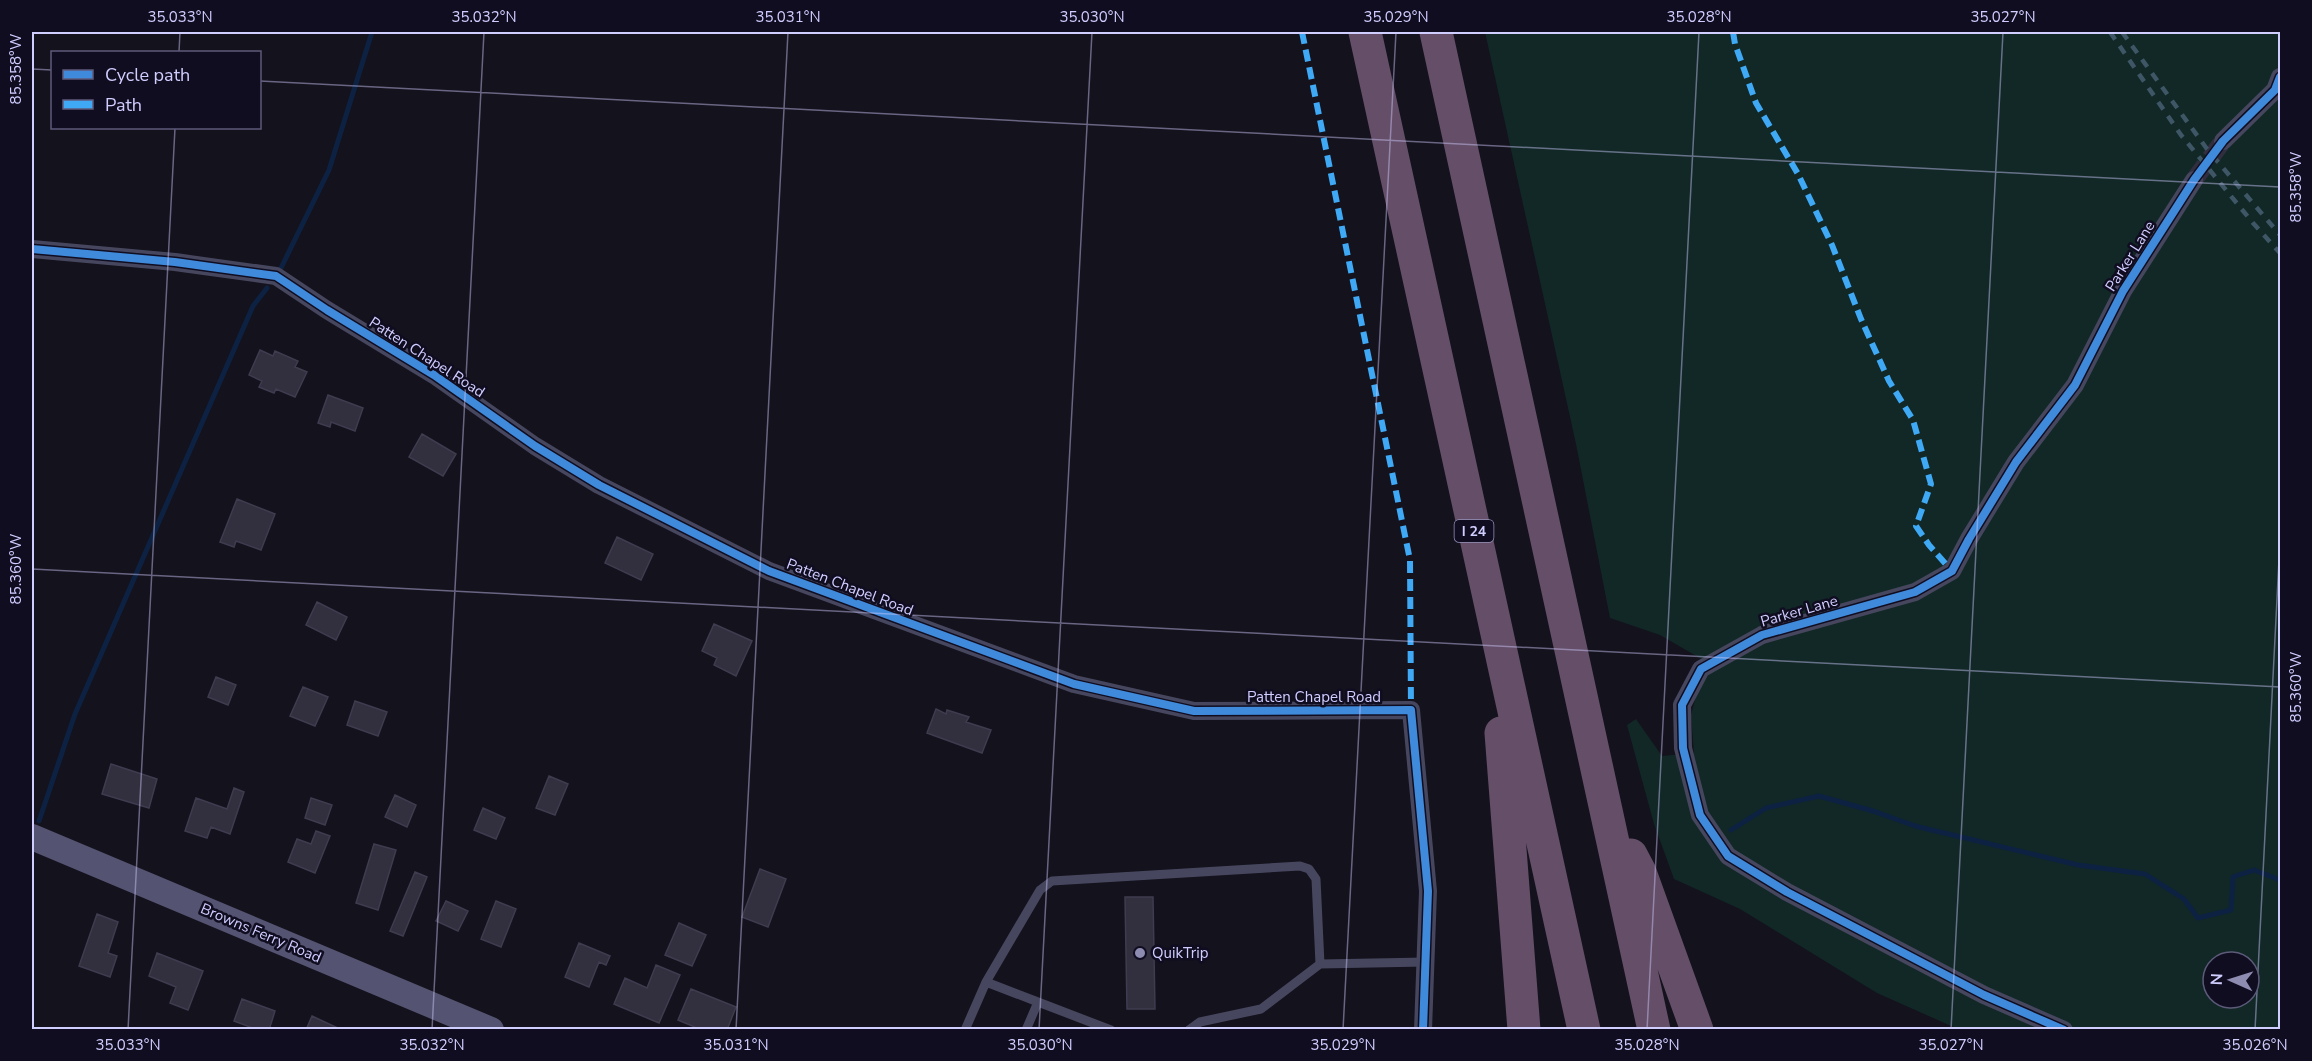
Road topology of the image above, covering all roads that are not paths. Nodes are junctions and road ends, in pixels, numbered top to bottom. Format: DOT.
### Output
graph roads {
  1 [pos="1365,32"];
  2 [pos="1436,32"];
  3 [pos="2280,77"];
  4 [pos="2223,141"];
  5 [pos="2194,180"];
  6 [pos="32,249"];
  7 [pos="1491,608"];
  8 [pos="1604,802"];
  9 [pos="32,837"];
  10 [pos="1426,962"];
  11 [pos="1320,964"];
  12 [pos="986,982"];
  13 [pos="1038,1002"];
  14 [pos="491,1029"];
  15 [pos="965,1029"];
  16 [pos="1026,1029"];
  17 [pos="1111,1029"];
  18 [pos="1189,1029"];
  19 [pos="1423,1029"];
  20 [pos="1524,1029"];
  21 [pos="1584,1029"];
  22 [pos="1654,1029"];
  23 [pos="1697,1029"];
  24 [pos="2064,1029"];
  1 -- 7 [label="highway, I 24"];
  2 -- 8 [label="highway"];
  3 -- 4 [label="street"];
  5 -- 24 [label="street, Parker Lane"];
  6 -- 10 [label="street, Patten Chapel Road"];
  7 -- 20 [label="highway"];
  7 -- 21 [label="highway, I 24"];
  8 -- 22 [label="highway"];
  8 -- 23 [label="highway"];
  9 -- 14 [label="street, Browns Ferry Road"];
  10 -- 11 [label="lane"];
  10 -- 19 [label="street, Patten Chapel Road"];
  11 -- 12 [label="lane"];
  11 -- 18 [label="lane"];
  12 -- 13 [label="lane"];
  12 -- 15 [label="lane"];
  13 -- 16 [label="lane"];
  13 -- 17 [label="lane"];
}
